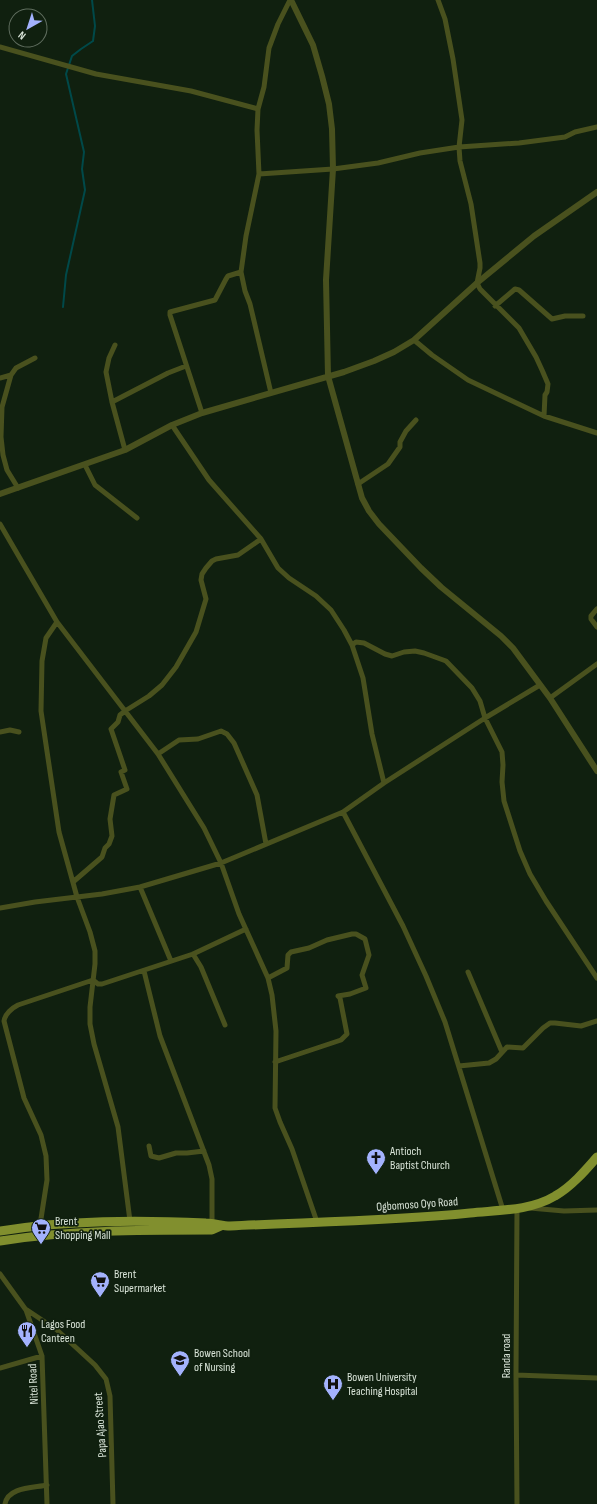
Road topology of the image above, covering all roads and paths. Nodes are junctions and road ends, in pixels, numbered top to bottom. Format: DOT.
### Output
graph roads {
  1 [pos="291,0"];
  2 [pos="438,0"];
  3 [pos="0,47"];
  4 [pos="258,109"];
  5 [pos="597,127"];
  6 [pos="459,147"];
  7 [pos="334,169"];
  8 [pos="259,174"];
  9 [pos="597,192"];
  10 [pos="241,272"];
  11 [pos="477,283"];
  12 [pos="495,306"];
  13 [pos="583,316"];
  14 [pos="414,340"];
  15 [pos="115,345"];
  16 [pos="34,358"];
  17 [pos="186,366"];
  18 [pos="11,375"];
  19 [pos="328,376"];
  20 [pos="0,378"];
  21 [pos="271,393"];
  22 [pos="112,402"];
  23 [pos="1,406"];
  24 [pos="202,413"];
  25 [pos="544,416"];
  26 [pos="416,420"];
  27 [pos="172,425"];
  28 [pos="597,433"];
  29 [pos="125,450"];
  30 [pos="85,465"];
  31 [pos="358,484"];
  32 [pos="18,488"];
  33 [pos="0,494"];
  34 [pos="137,518"];
  35 [pos="0,524"];
  36 [pos="261,539"];
  37 [pos="597,609"];
  38 [pos="57,622"];
  39 [pos="597,627"];
  40 [pos="352,645"];
  41 [pos="597,664"];
  42 [pos="540,685"];
  43 [pos="550,698"];
  44 [pos="125,711"];
  45 [pos="485,718"];
  46 [pos="0,732"];
  47 [pos="18,732"];
  48 [pos="158,754"];
  49 [pos="597,771"];
  50 [pos="384,783"];
  51 [pos="343,812"];
  52 [pos="266,844"];
  53 [pos="221,862"];
  54 [pos="73,882"];
  55 [pos="140,887"];
  56 [pos="77,897"];
  57 [pos="0,908"];
  58 [pos="246,929"];
  59 [pos="193,954"];
  60 [pos="171,961"];
  61 [pos="144,971"];
  62 [pos="468,972"];
  63 [pos="268,978"];
  64 [pos="597,978"];
  65 [pos="93,980"];
  66 [pos="597,1021"];
  67 [pos="225,1025"];
  68 [pos="502,1052"];
  69 [pos="276,1062"];
  70 [pos="459,1066"];
  71 [pos="149,1146"];
  72 [pos="204,1151"];
  73 [pos="597,1157"];
  74 [pos="520,1208"];
  75 [pos="503,1210"];
  76 [pos="597,1210"];
  77 [pos="130,1221"];
  78 [pos="317,1222"];
  79 [pos="40,1225"];
  80 [pos="215,1226"];
  81 [pos="0,1231"];
  82 [pos="0,1240"];
  83 [pos="0,1274"];
  84 [pos="26,1310"];
  85 [pos="42,1356"];
  86 [pos="0,1368"];
  87 [pos="516,1375"];
  88 [pos="597,1378"];
  89 [pos="47,1485"];
  90 [pos="5,1504"];
  91 [pos="47,1504"];
  92 [pos="114,1504"];
  93 [pos="517,1504"];
  1 -- 4 [label="street"];
  1 -- 7 [label="street"];
  2 -- 6 [label="street"];
  3 -- 4 [label="street"];
  4 -- 8 [label="street"];
  5 -- 6 [label="street"];
  6 -- 7 [label="street"];
  6 -- 11 [label="street"];
  7 -- 8 [label="street"];
  7 -- 19 [label="street"];
  8 -- 10 [label="street"];
  9 -- 11 [label="street"];
  10 -- 17 [label="street"];
  10 -- 21 [label="street"];
  11 -- 12 [label="street"];
  11 -- 14 [label="street"];
  12 -- 13 [label="street"];
  12 -- 25 [label="street"];
  14 -- 19 [label="street"];
  14 -- 25 [label="street"];
  15 -- 22 [label="street"];
  16 -- 18 [label="street"];
  17 -- 22 [label="street"];
  17 -- 24 [label="street"];
  18 -- 20 [label="street"];
  18 -- 23 [label="street"];
  19 -- 21 [label="street"];
  19 -- 31 [label="street"];
  21 -- 24 [label="street"];
  22 -- 29 [label="street"];
  23 -- 32 [label="street"];
  24 -- 27 [label="street"];
  25 -- 28 [label="street"];
  26 -- 31 [label="street"];
  27 -- 29 [label="street"];
  27 -- 36 [label="street"];
  29 -- 30 [label="street"];
  30 -- 32 [label="street"];
  30 -- 34 [label="street"];
  31 -- 42 [label="street"];
  32 -- 33 [label="street"];
  35 -- 38 [label="street"];
  36 -- 40 [label="street"];
  36 -- 44 [label="street"];
  37 -- 39 [label="street"];
  38 -- 44 [label="street"];
  38 -- 54 [label="street"];
  40 -- 45 [label="street"];
  40 -- 50 [label="street"];
  41 -- 43 [label="street"];
  42 -- 43 [label="street"];
  42 -- 45 [label="street"];
  43 -- 49 [label="street"];
  44 -- 48 [label="street"];
  44 -- 54 [label="street"];
  45 -- 50 [label="street"];
  45 -- 64 [label="street"];
  46 -- 47 [label="street"];
  48 -- 52 [label="street"];
  48 -- 53 [label="street"];
  50 -- 51 [label="street"];
  51 -- 52 [label="street"];
  51 -- 70 [label="street"];
  52 -- 53 [label="street"];
  53 -- 55 [label="street"];
  53 -- 58 [label="street"];
  54 -- 56 [label="street"];
  55 -- 56 [label="street"];
  55 -- 60 [label="street"];
  56 -- 57 [label="street"];
  56 -- 65 [label="street"];
  58 -- 59 [label="street"];
  58 -- 63 [label="street"];
  59 -- 60 [label="street"];
  59 -- 67 [label="street"];
  60 -- 61 [label="street"];
  61 -- 65 [label="street"];
  61 -- 72 [label="street"];
  62 -- 68 [label="street"];
  63 -- 69 [label="street"];
  63 -- 69 [label="street"];
  65 -- 77 [label="street"];
  65 -- 79 [label="street"];
  66 -- 68 [label="street"];
  68 -- 70 [label="street"];
  69 -- 78 [label="street"];
  70 -- 75 [label="street"];
  71 -- 72 [label="street"];
  72 -- 80 [label="street"];
  73 -- 74 [label="highway, Ogbomoso Oyo Road"];
  74 -- 75 [label="highway, Ogbomoso Oyo Road"];
  74 -- 76 [label="street"];
  74 -- 87 [label="street, Randa road"];
  75 -- 78 [label="highway, Ogbomoso Oyo Road"];
  77 -- 79 [label="highway, Ogbomoso Oyo Road"];
  77 -- 80 [label="highway, Ogbomoso Oyo Road"];
  78 -- 80 [label="highway, Ogbomoso Oyo Road"];
  79 -- 81 [label="highway, Ogbomoso Oyo Road"];
  80 -- 82 [label="highway, Ogbomoso Oyo Road"];
  83 -- 84 [label="street, Nitel Road"];
  84 -- 85 [label="street, Nitel Road"];
  84 -- 92 [label="street, Papa Ajao Street"];
  85 -- 86 [label="street"];
  85 -- 89 [label="street, Nitel Road"];
  87 -- 88 [label="street"];
  87 -- 93 [label="street, Randa road"];
  89 -- 90 [label="street"];
  89 -- 91 [label="street, Nitel Road"];
}
